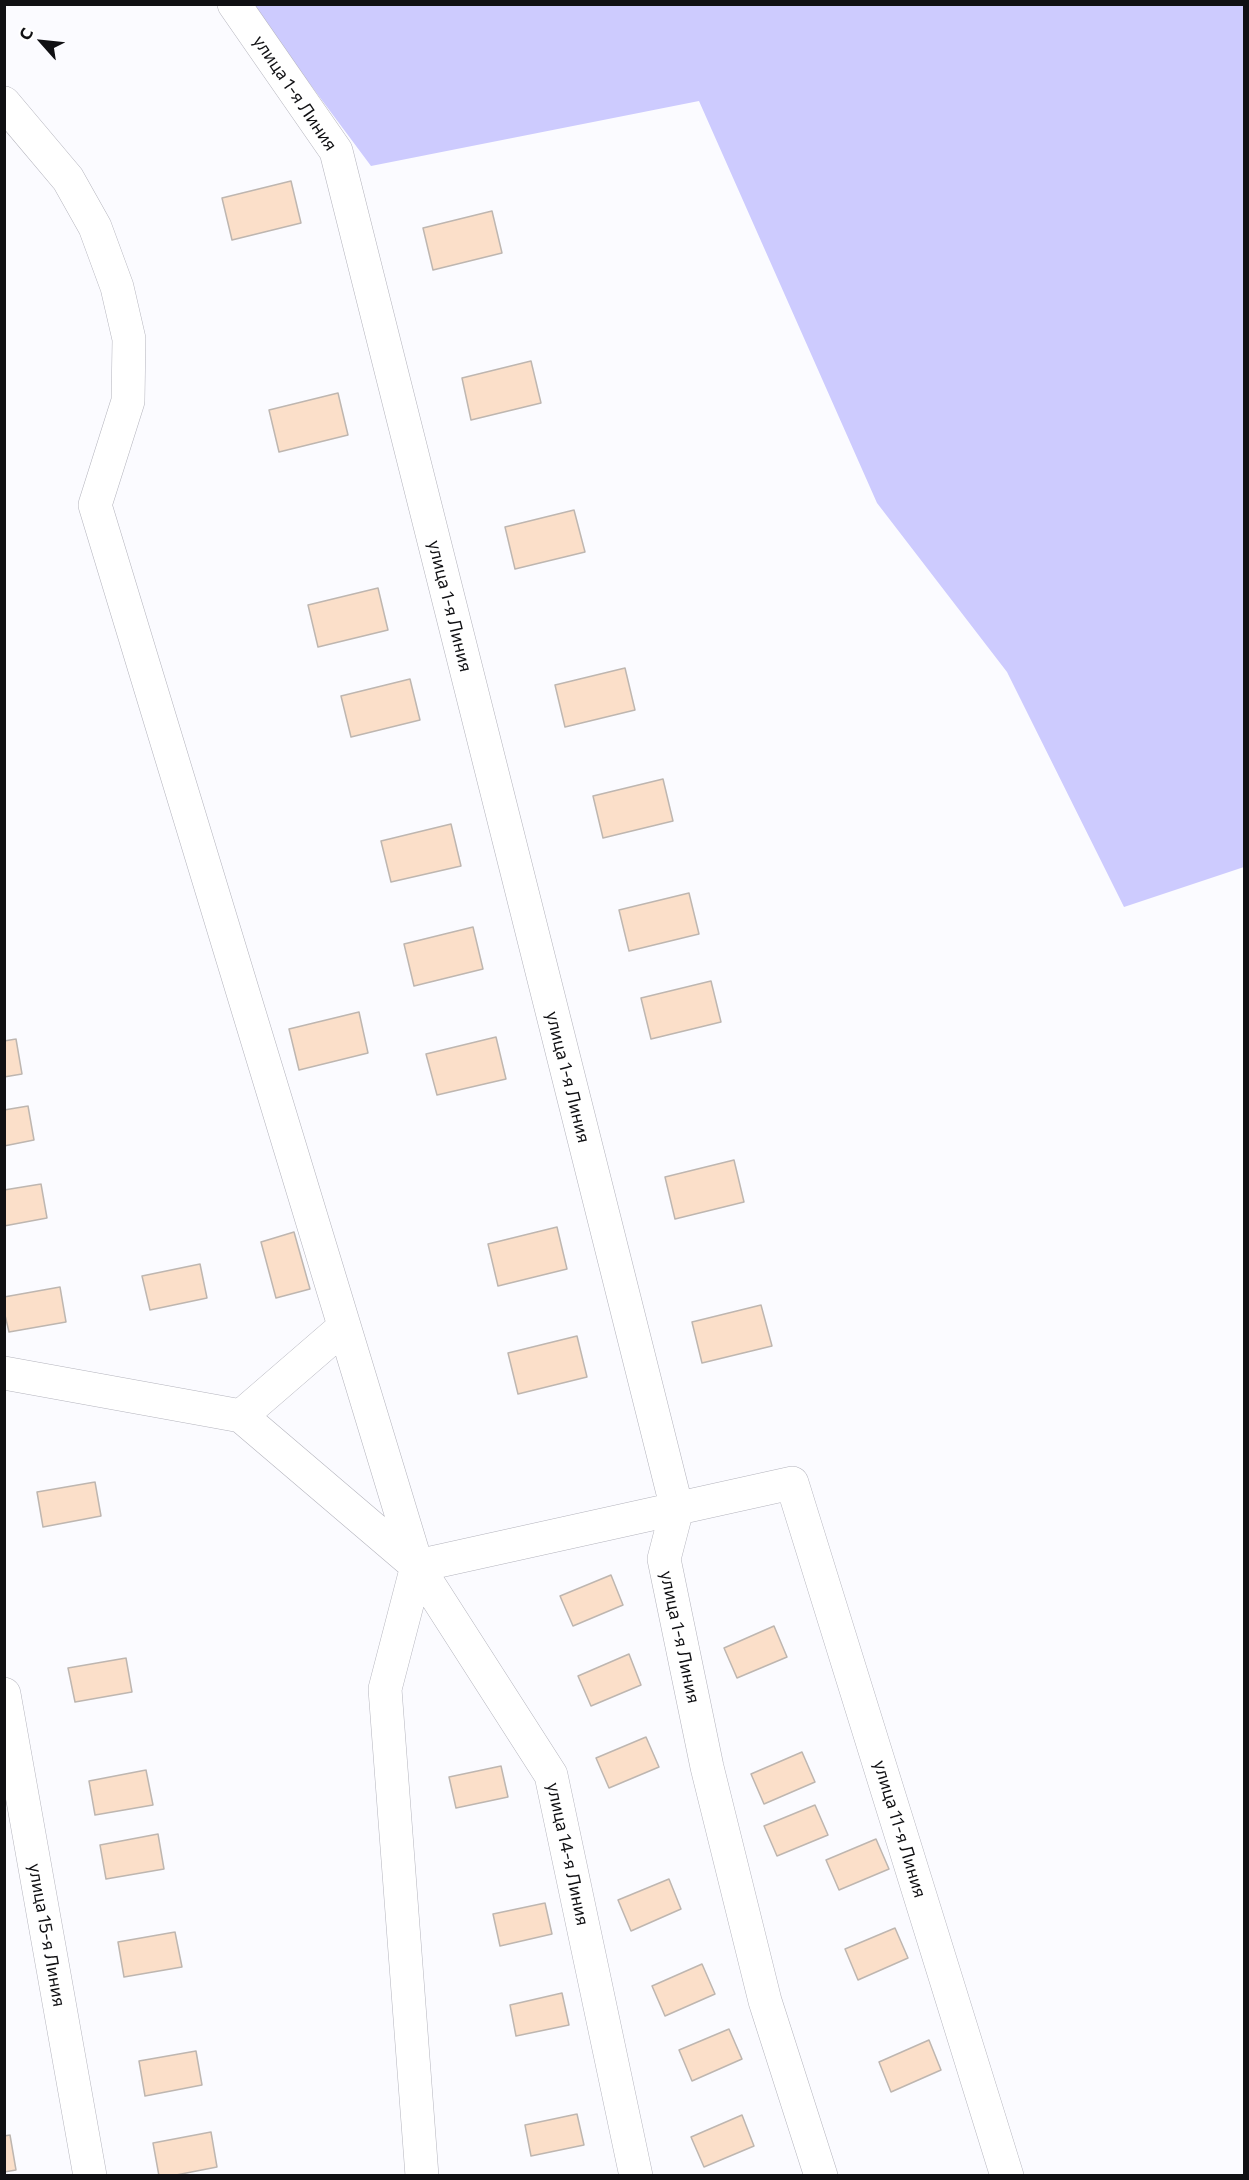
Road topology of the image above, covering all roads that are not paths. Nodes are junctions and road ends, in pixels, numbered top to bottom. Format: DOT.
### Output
graph roads {
  1 [pos="234,4"];
  2 [pos="4,103"];
  3 [pos="344,1327"];
  4 [pos="4,1372"];
  5 [pos="241,1416"];
  6 [pos="677,1509"];
  7 [pos="417,1566"];
  8 [pos="4,1694"];
  9 [pos="90,2175"];
  10 [pos="422,2175"];
  11 [pos="636,2175"];
  12 [pos="821,2175"];
  13 [pos="1007,2175"];
  1 -- 6 [label="street, улица 1-я Линия"];
  2 -- 3 [label="street"];
  3 -- 5 [label="street"];
  3 -- 7 [label="street"];
  4 -- 5 [label="street"];
  5 -- 7 [label="street"];
  6 -- 7 [label="street"];
  6 -- 12 [label="street, улица 1-я Линия"];
  6 -- 13 [label="street, улица 11-я Линия"];
  7 -- 10 [label="street"];
  7 -- 11 [label="street, улица 14-я Линия"];
  8 -- 9 [label="street, улица 15-я Линия"];
}
